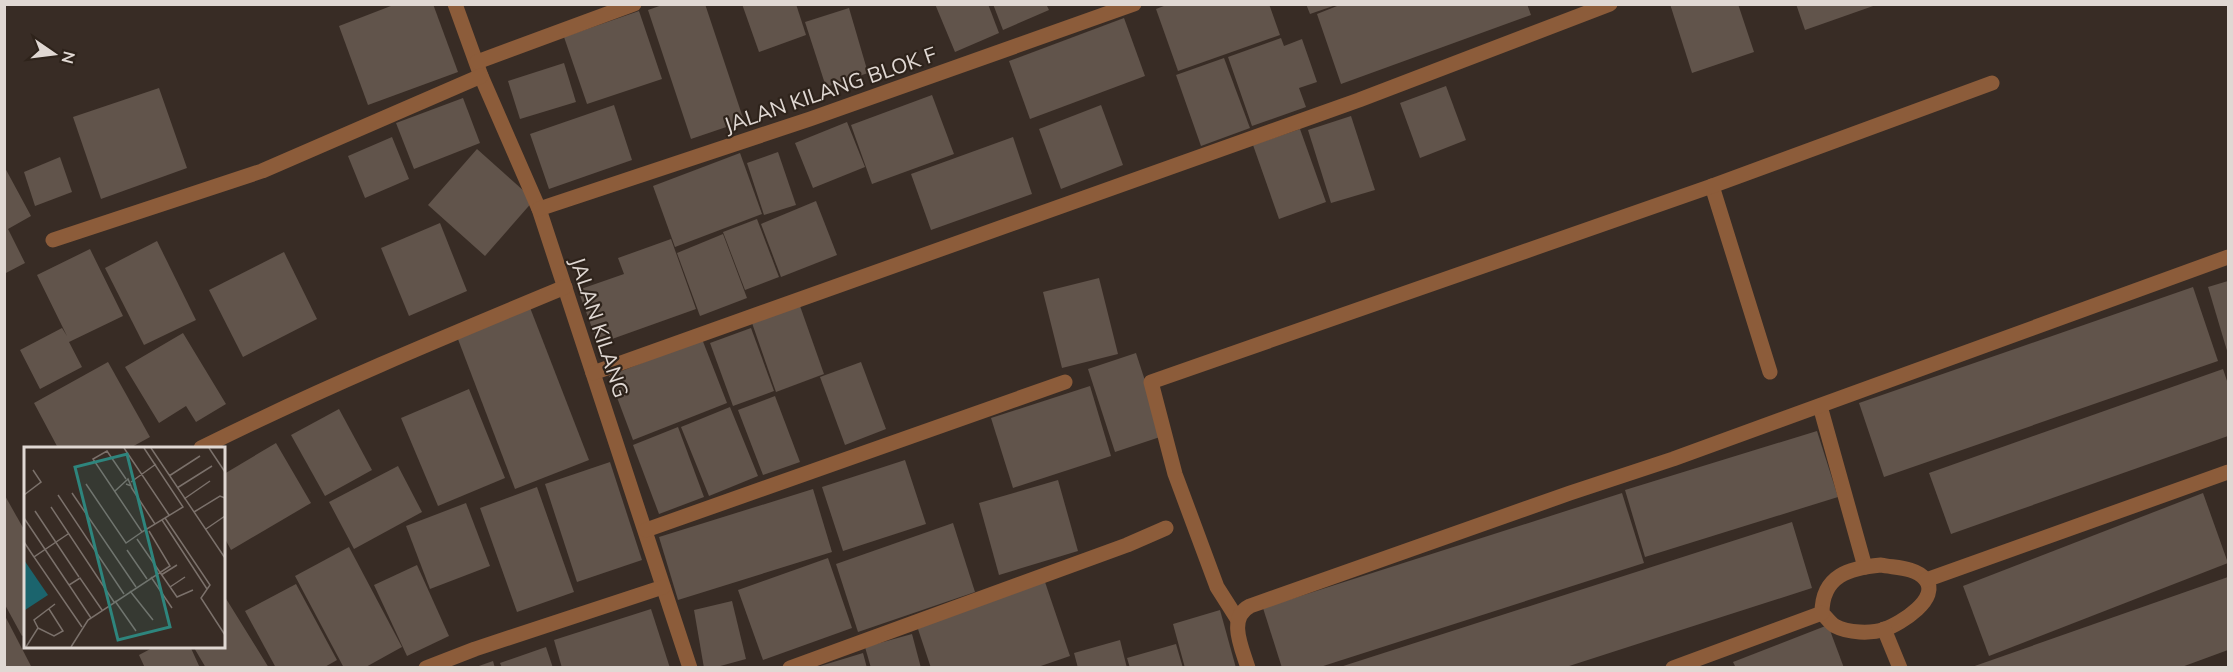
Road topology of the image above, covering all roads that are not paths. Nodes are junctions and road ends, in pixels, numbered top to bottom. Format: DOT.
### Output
graph roads {
  1 [pos="456,4"];
  2 [pos="634,4"];
  3 [pos="1134,4"];
  4 [pos="1610,4"];
  5 [pos="479,69"];
  6 [pos="1992,82"];
  7 [pos="1712,186"];
  8 [pos="539,209"];
  9 [pos="54,240"];
  10 [pos="2229,257"];
  11 [pos="565,286"];
  12 [pos="1770,372"];
  13 [pos="593,373"];
  14 [pos="1065,382"];
  15 [pos="1820,406"];
  16 [pos="203,447"];
  17 [pos="2229,472"];
  18 [pos="1166,528"];
  19 [pos="646,530"];
  20 [pos="1866,567"];
  21 [pos="1926,580"];
  22 [pos="663,586"];
  23 [pos="1822,613"];
  24 [pos="1238,620"];
  25 [pos="1884,629"];
  26 [pos="426,668"];
  27 [pos="690,668"];
  28 [pos="790,668"];
  29 [pos="1248,668"];
  30 [pos="1673,668"];
  31 [pos="1900,668"];
  1 -- 5 [label="street, JALAN KILANG"];
  2 -- 5 [label="street"];
  3 -- 8 [label="street, JALAN KILANG BLOK F"];
  4 -- 13 [label="street"];
  5 -- 8 [label="street, JALAN KILANG"];
  5 -- 9 [label="street"];
  6 -- 7 [label="street"];
  7 -- 12 [label="street"];
  7 -- 24 [label="street"];
  8 -- 11 [label="street, JALAN KILANG"];
  10 -- 15 [label="street"];
  11 -- 13 [label="street, JALAN KILANG"];
  11 -- 16 [label="street"];
  13 -- 19 [label="street, JALAN KILANG"];
  14 -- 19 [label="street"];
  15 -- 20 [label="street"];
  15 -- 24 [label="street"];
  17 -- 21 [label="street"];
  18 -- 28 [label="street"];
  19 -- 22 [label="street, JALAN KILANG"];
  20 -- 21 [label="street"];
  20 -- 23 [label="street"];
  21 -- 25 [label="street"];
  22 -- 26 [label="street"];
  22 -- 27 [label="street, JALAN KILANG"];
  23 -- 25 [label="street"];
  23 -- 30 [label="street"];
  24 -- 29 [label="street"];
  25 -- 31 [label="street"];
}
